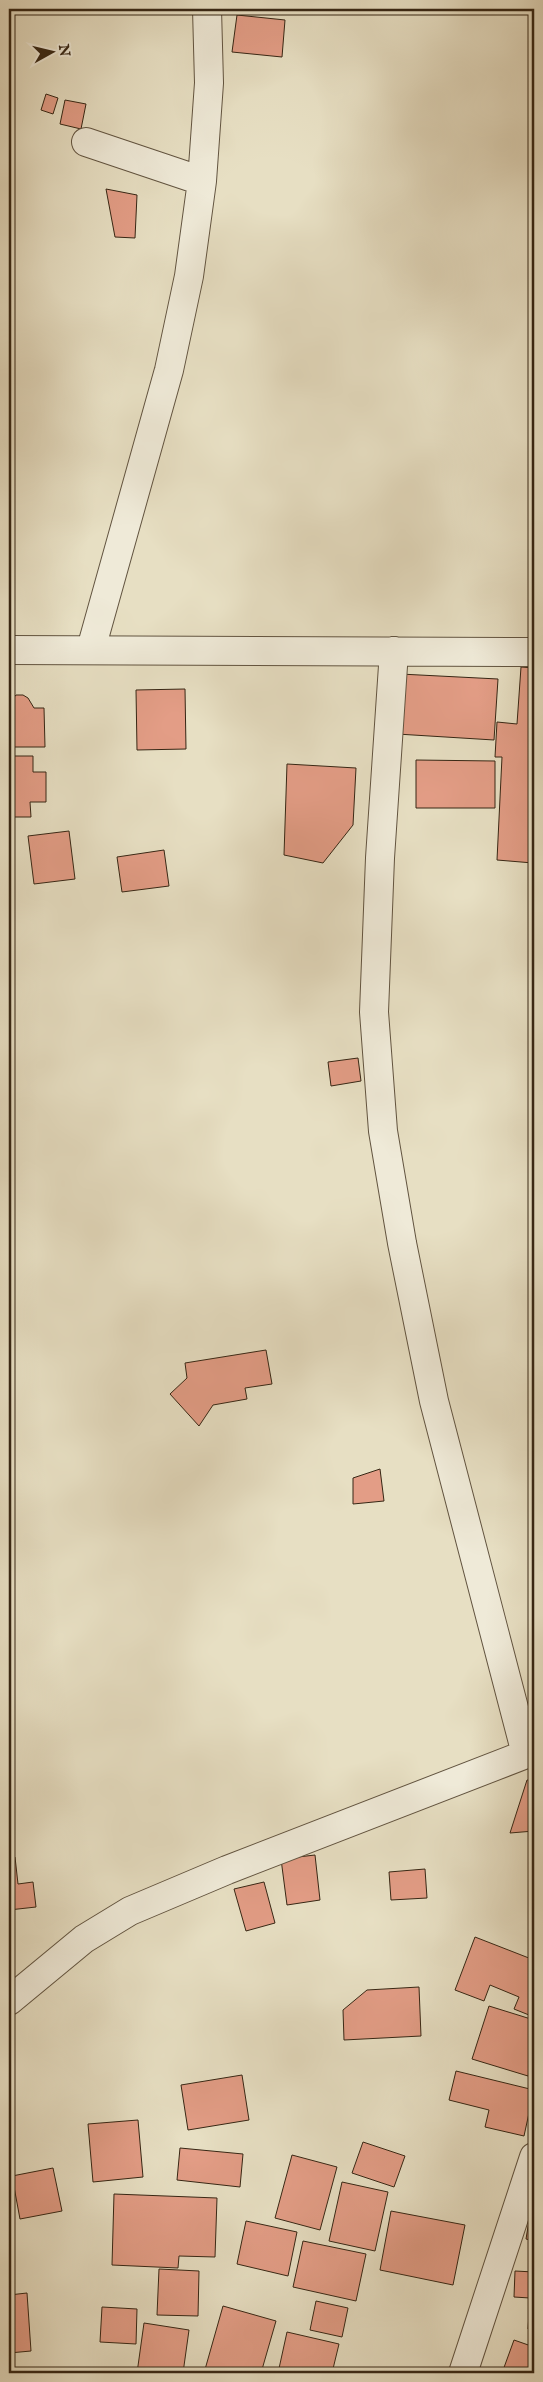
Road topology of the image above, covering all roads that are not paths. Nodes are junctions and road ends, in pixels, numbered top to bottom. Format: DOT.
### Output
graph roads {
  1 [pos="207,9"];
  2 [pos="86,142"];
  3 [pos="202,181"];
  4 [pos="91,649"];
  5 [pos="9,650"];
  6 [pos="394,651"];
  7 [pos="534,652"];
  8 [pos="530,1753"];
  9 [pos="9,2001"];
  10 [pos="534,2157"];
  11 [pos="463,2373"];
  1 -- 3 [label="street"];
  2 -- 3 [label="street"];
  3 -- 4 [label="street"];
  4 -- 5 [label="street"];
  4 -- 6 [label="street"];
  6 -- 7 [label="street"];
  6 -- 8 [label="street"];
  8 -- 9 [label="street"];
  10 -- 11 [label="street"];
}
